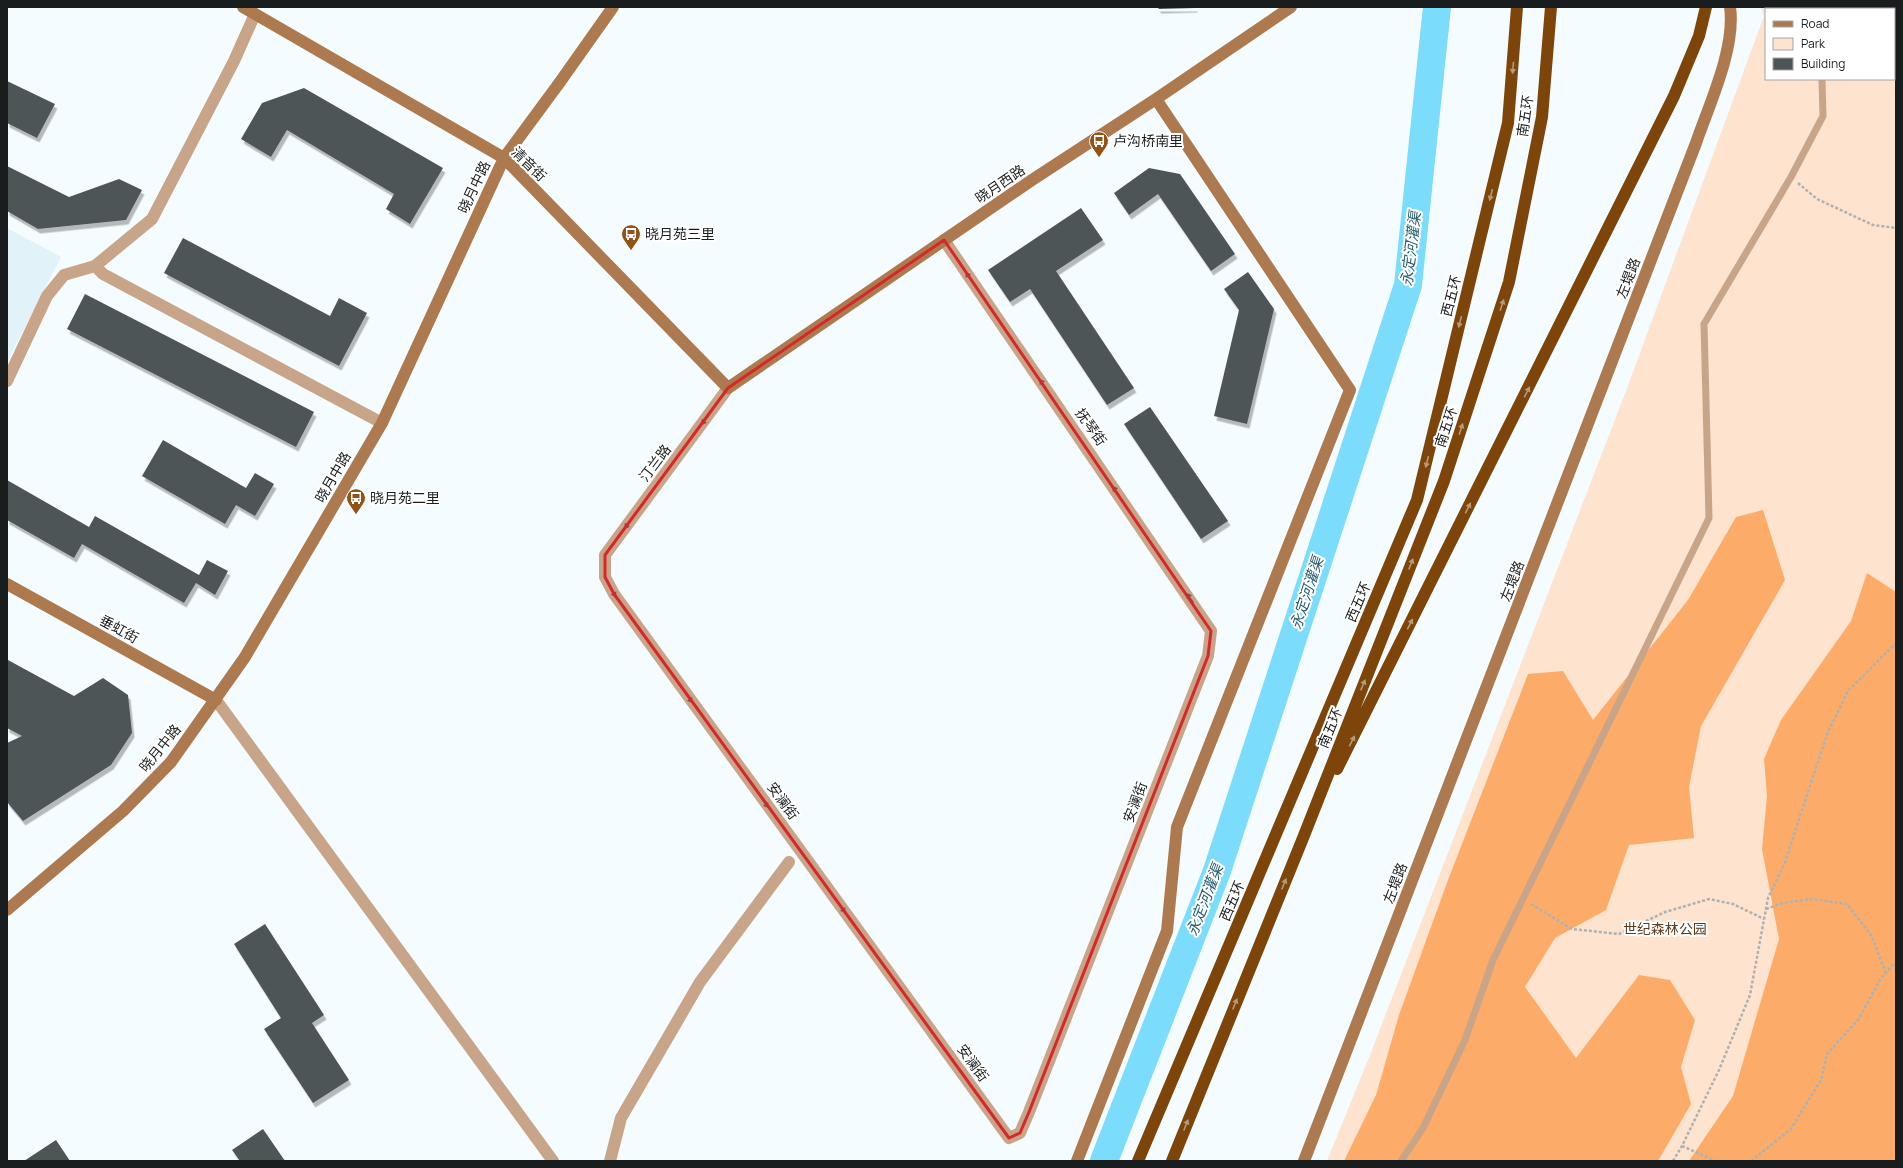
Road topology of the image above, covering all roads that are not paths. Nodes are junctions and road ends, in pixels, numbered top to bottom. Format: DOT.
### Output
graph roads {
  1 [pos="243,7"];
  2 [pos="613,7"];
  3 [pos="1291,7"];
  4 [pos="1516,7"];
  5 [pos="1551,7"];
  6 [pos="1706,7"];
  7 [pos="1730,7"];
  8 [pos="255,14"];
  9 [pos="1822,80"];
  10 [pos="1156,99"];
  11 [pos="504,158"];
  12 [pos="944,240"];
  13 [pos="95,266"];
  14 [pos="7,381"];
  15 [pos="728,388"];
  16 [pos="382,423"];
  17 [pos="605,555"];
  18 [pos="7,584"];
  19 [pos="1211,631"];
  20 [pos="216,700"];
  21 [pos="1303,838"];
  22 [pos="789,862"];
  23 [pos="7,910"];
  24 [pos="553,1161"];
  25 [pos="610,1161"];
  26 [pos="1077,1161"];
  27 [pos="1138,1161"];
  28 [pos="1172,1161"];
  29 [pos="1304,1161"];
  30 [pos="1401,1161"];
  1 -- 8 [label="street, 清音街"];
  2 -- 11 [label="street, 晓月中路"];
  3 -- 10 [label="street, 晓月西路"];
  4 -- 27 [label="highway, 西五环, one-way"];
  21 -- 5 [label="highway, 南五环, one-way"];
  21 -- 6 [label="highway, one-way"];
  7 -- 29 [label="street, 左堤路"];
  8 -- 11 [label="street, 清音街"];
  8 -- 13 [label="street"];
  9 -- 30 [label="lane"];
  10 -- 12 [label="street, 晓月西路"];
  10 -- 26 [label="street"];
  11 -- 15 [label="street, 清音街"];
  11 -- 16 [label="street, 晓月中路"];
  12 -- 15 [label="street, 晓月西路"];
  19 -- 12 [label="street, 抚琴街, one-way"];
  13 -- 14 [label="street"];
  13 -- 16 [label="street"];
  15 -- 17 [label="street, 汀兰路, one-way"];
  16 -- 20 [label="street, 晓月中路"];
  17 -- 19 [label="street, 安澜街, one-way"];
  18 -- 20 [label="street, 垂虹街"];
  20 -- 23 [label="street, 晓月中路"];
  20 -- 24 [label="street"];
  28 -- 21 [label="highway, one-way"];
  22 -- 25 [label="street"];
}
